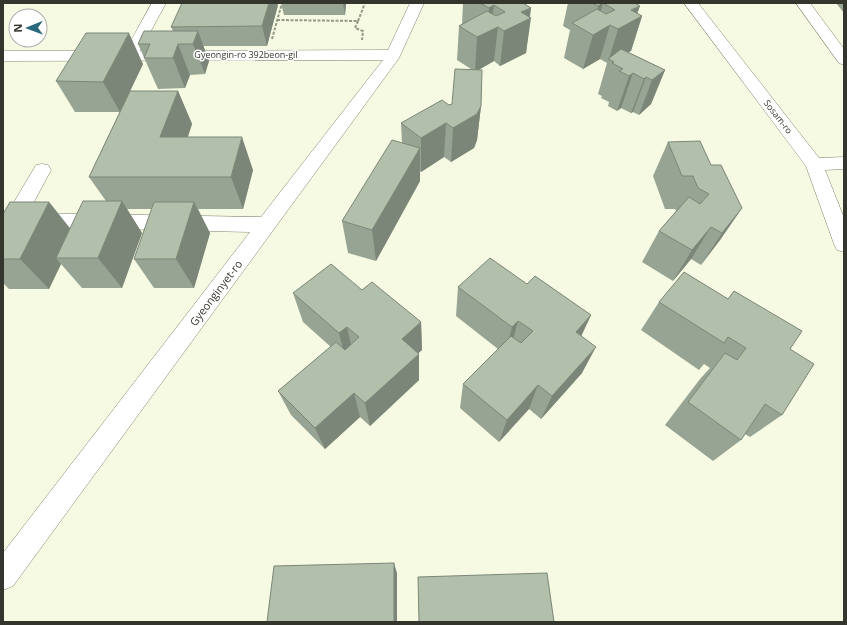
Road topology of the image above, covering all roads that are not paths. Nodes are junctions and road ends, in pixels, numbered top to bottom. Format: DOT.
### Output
graph roads {
  1 [pos="159,3"];
  2 [pos="417,3"];
  3 [pos="691,3"];
  4 [pos="803,3"];
  5 [pos="394,55"];
  6 [pos="3,56"];
  7 [pos="130,56"];
  8 [pos="844,60"];
  9 [pos="844,163"];
  10 [pos="814,164"];
  11 [pos="42,170"];
  12 [pos="8,222"];
  13 [pos="267,225"];
  14 [pos="844,244"];
  15 [pos="3,576"];
  1 -- 7 [label="street"];
  2 -- 5 [label="street, Gyeonginyet-ro"];
  3 -- 10 [label="street, Sosam-ro"];
  4 -- 8 [label="street"];
  5 -- 7 [label="street, Gyeongin-ro 392beon-gil"];
  5 -- 13 [label="street, Gyeonginyet-ro"];
  6 -- 7 [label="street, Gyeongin-ro 392beon-gil"];
  9 -- 10 [label="street"];
  10 -- 14 [label="street, Sosam-ro"];
  11 -- 12 [label="street"];
  12 -- 13 [label="street"];
  13 -- 15 [label="street, Gyeonginyet-ro"];
}
